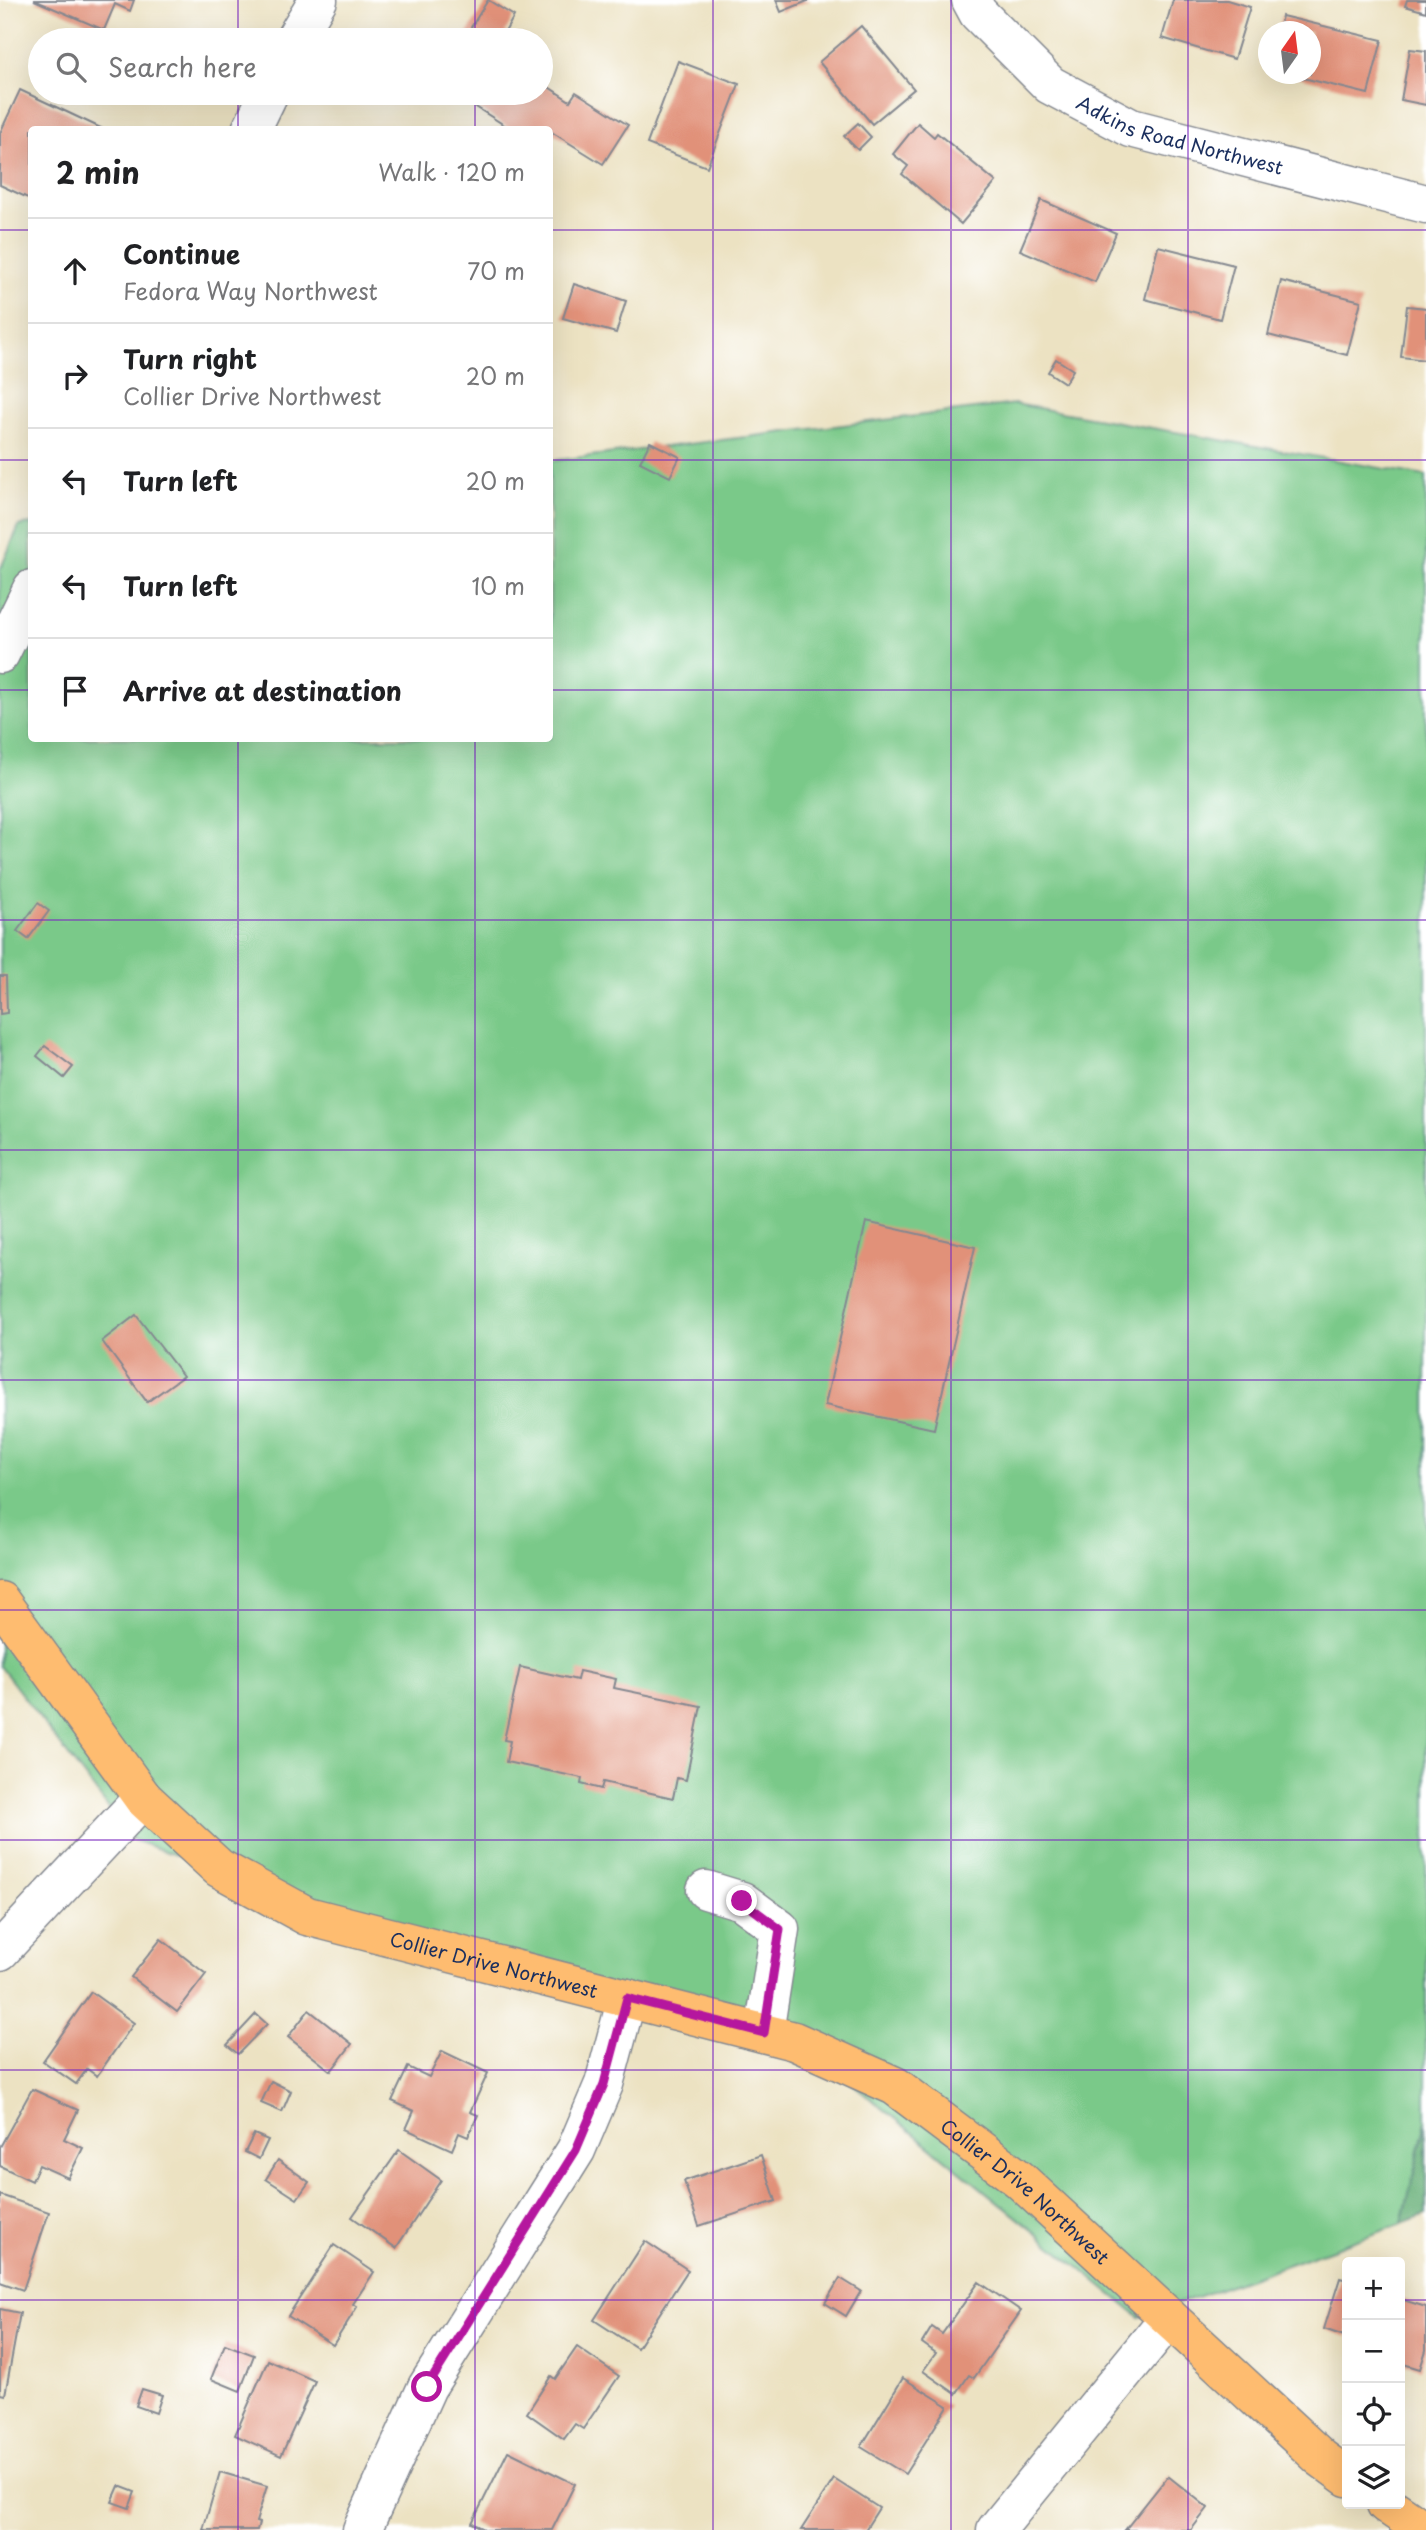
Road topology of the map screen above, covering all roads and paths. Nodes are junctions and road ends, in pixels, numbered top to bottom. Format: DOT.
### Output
graph roads {
  1 [pos="318,0"];
  2 [pos="971,0"];
  3 [pos="301,28"];
  4 [pos="263,105"];
  5 [pos="253,126"];
  6 [pos="1426,204"];
  7 [pos="28,597"];
  8 [pos="0,654"];
  9 [pos="0,1601"];
  10 [pos="143,1798"];
  11 [pos="706,1890"];
  12 [pos="0,1951"];
  13 [pos="627,1998"];
  14 [pos="764,2033"];
  15 [pos="1168,2319"];
  16 [pos="1342,2473"];
  17 [pos="1393,2509"];
  18 [pos="362,2530"];
  19 [pos="996,2530"];
  20 [pos="1424,2530"];
  1 -- 3 [label="street"];
  2 -- 6 [label="street, Adkins Road Northwest"];
  4 -- 5 [label="street"];
  7 -- 8 [label="street"];
  9 -- 10 [label="main road, Collier Drive Northwest"];
  10 -- 12 [label="street"];
  10 -- 13 [label="main road, Collier Drive Northwest"];
  11 -- 14 [label="street"];
  13 -- 14 [label="main road, Collier Drive Northwest"];
  13 -- 18 [label="street"];
  14 -- 15 [label="main road, Collier Drive Northwest"];
  15 -- 16 [label="main road, Collier Drive Northwest"];
  15 -- 19 [label="street"];
  17 -- 20 [label="main road"];
}
